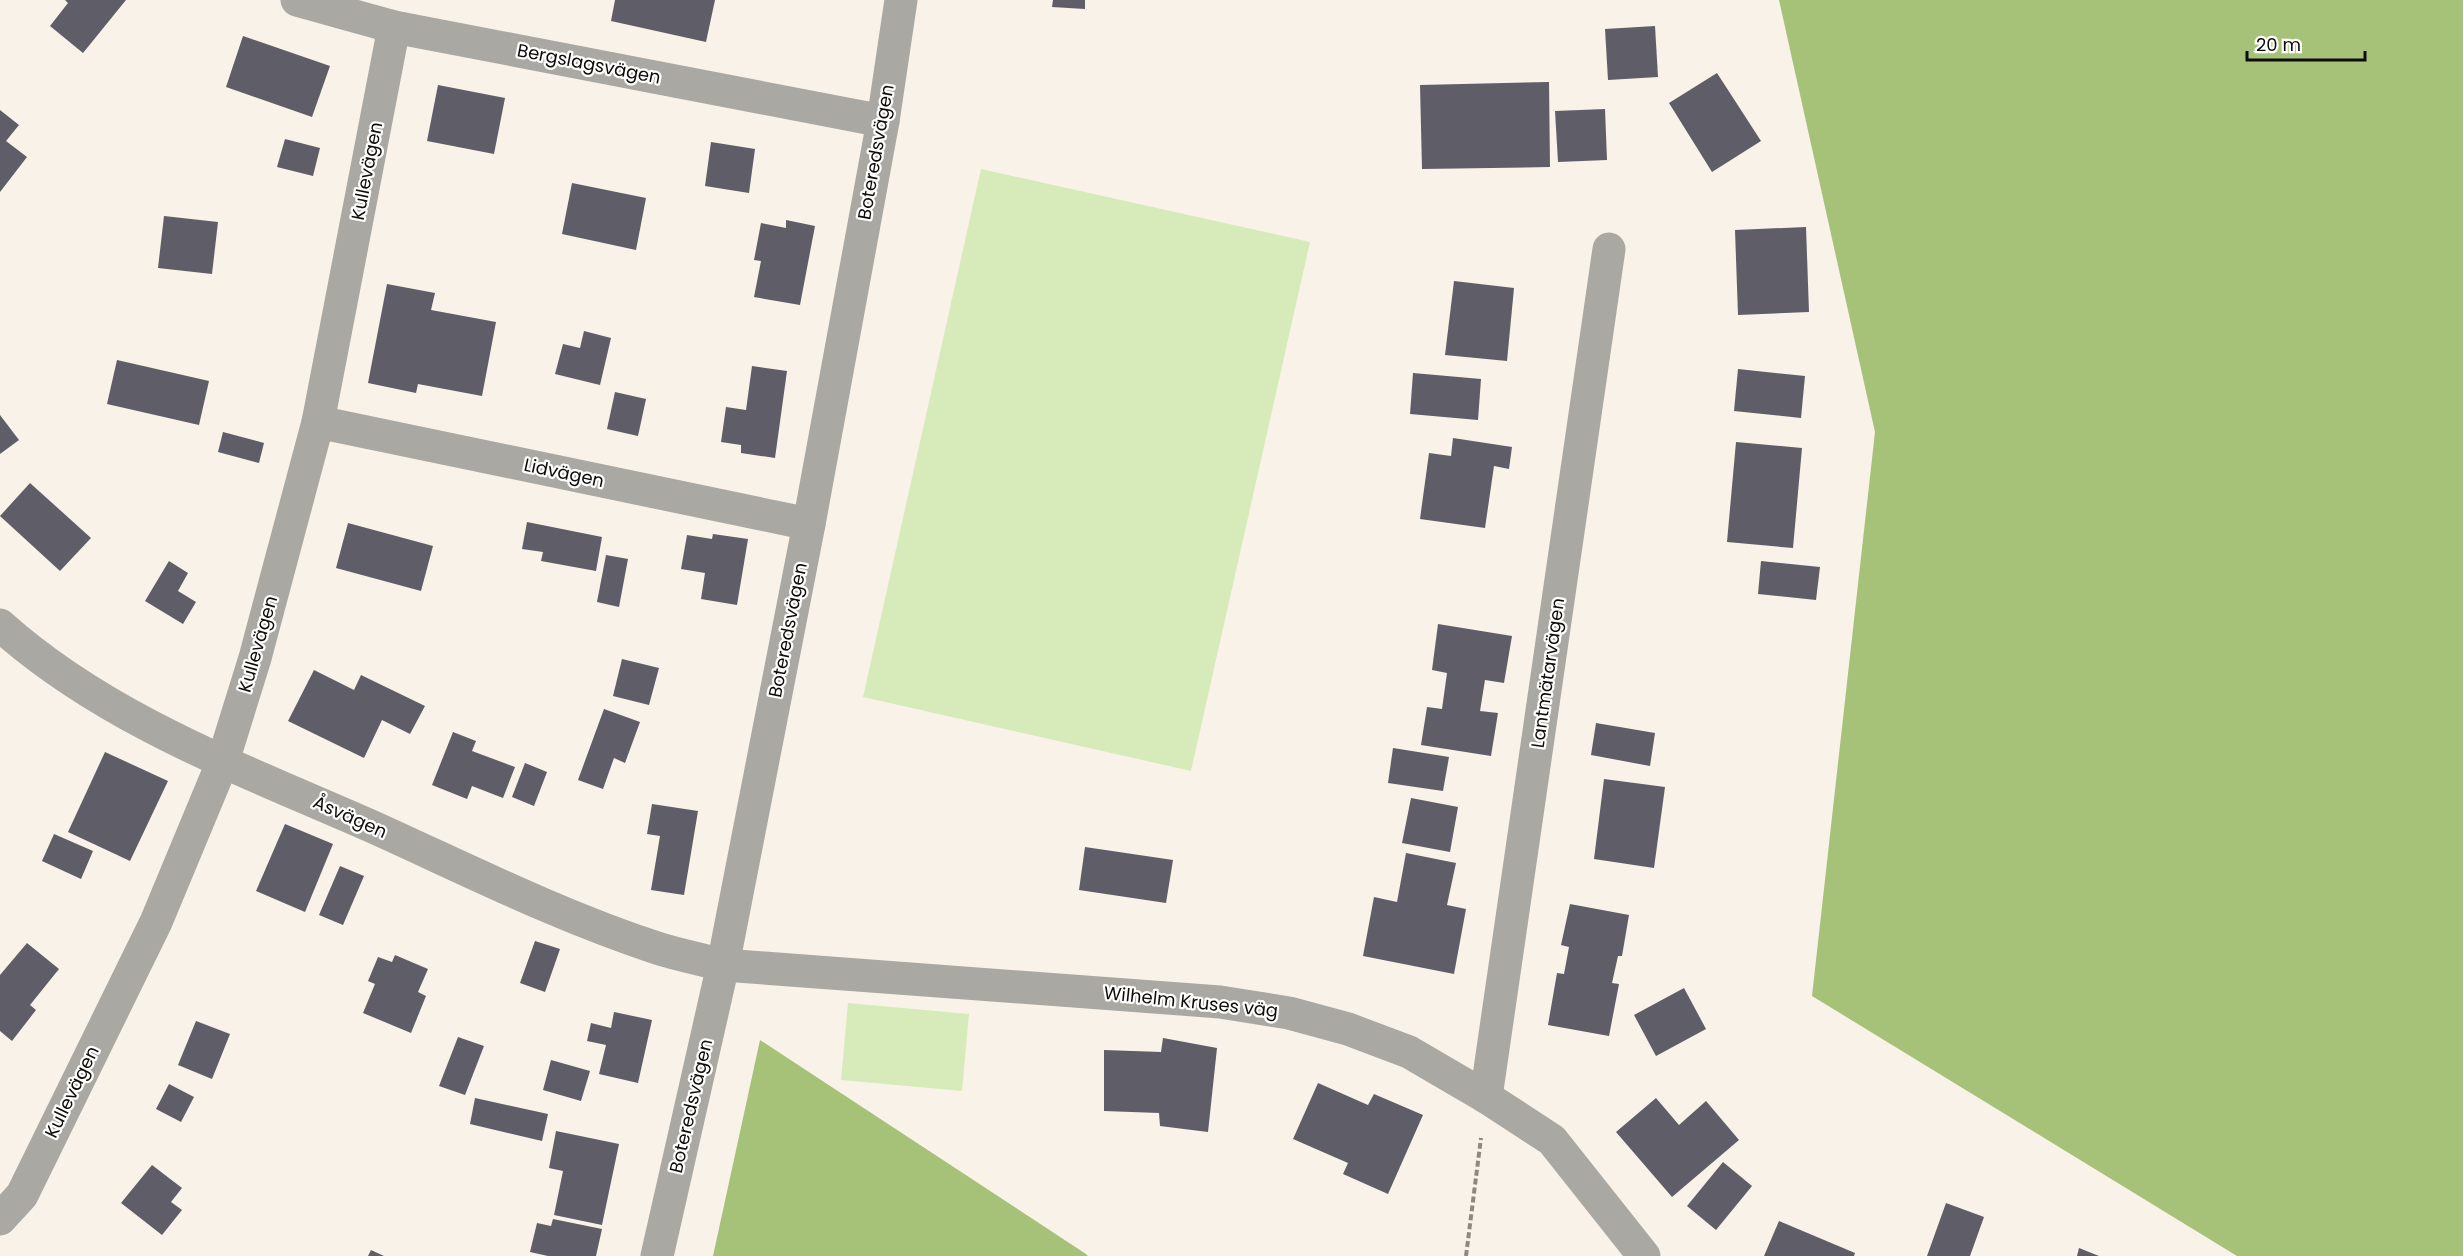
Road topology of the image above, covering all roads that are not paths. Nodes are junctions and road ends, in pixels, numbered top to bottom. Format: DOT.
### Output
graph roads {
  1 [pos="297,0"];
  2 [pos="901,0"];
  3 [pos="394,27"];
  4 [pos="883,121"];
  5 [pos="1609,249"];
  6 [pos="318,422"];
  7 [pos="809,524"];
  8 [pos="0,625"];
  9 [pos="223,760"];
  10 [pos="723,964"];
  11 [pos="1486,1097"];
  12 [pos="0,1219"];
  13 [pos="657,1256"];
  14 [pos="1644,1256"];
  1 -- 3 [label="street, Bergslagsvägen"];
  2 -- 4 [label="street, Boteredsvägen"];
  3 -- 4 [label="street, Bergslagsvägen"];
  3 -- 6 [label="street, Kullevägen"];
  4 -- 7 [label="street, Boteredsvägen"];
  5 -- 11 [label="street, Lantmätarvägen"];
  6 -- 7 [label="street, Lidvägen"];
  6 -- 9 [label="street, Kullevägen"];
  7 -- 10 [label="street, Boteredsvägen"];
  8 -- 9 [label="street, Åsvägen"];
  9 -- 10 [label="street, Åsvägen"];
  9 -- 12 [label="street, Kullevägen"];
  10 -- 11 [label="street, Wilhelm Kruses väg"];
  10 -- 13 [label="street, Boteredsvägen"];
  11 -- 14 [label="street, Wilhelm Kruses väg"];
}
